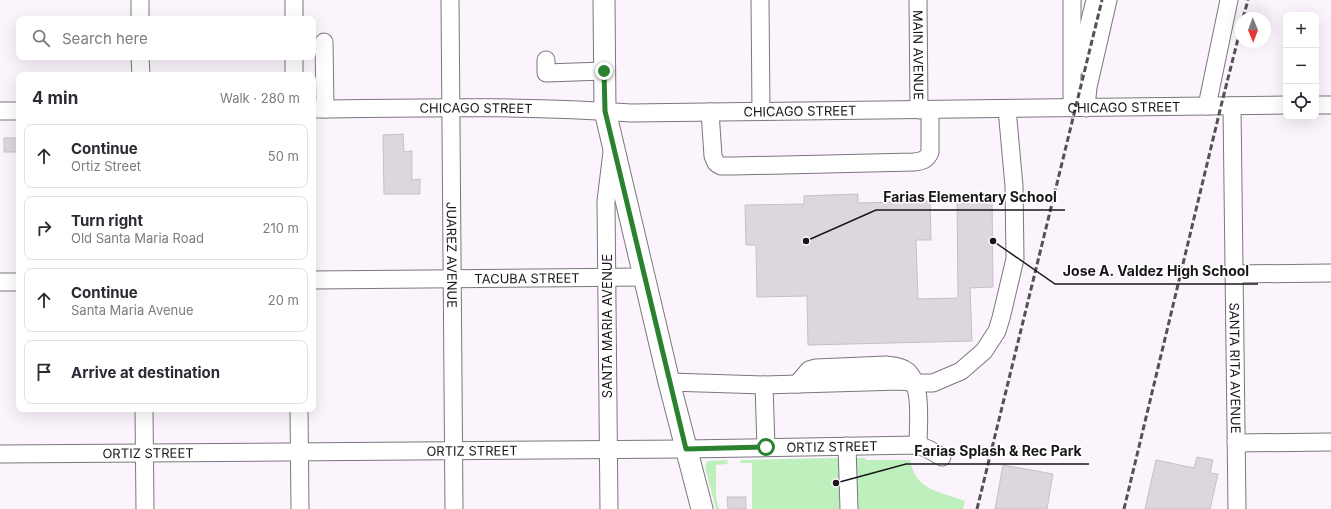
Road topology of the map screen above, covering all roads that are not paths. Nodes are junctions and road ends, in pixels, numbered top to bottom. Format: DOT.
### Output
graph roads {
  1 [pos="140,0"];
  2 [pos="294,0"];
  3 [pos="450,0"];
  4 [pos="604,0"];
  5 [pos="760,0"];
  6 [pos="918,0"];
  7 [pos="1072,0"];
  8 [pos="1095,0"];
  9 [pos="1108,0"];
  10 [pos="1229,0"];
  11 [pos="140,16"];
  12 [pos="294,16"];
  13 [pos="324,42"];
  14 [pos="140,60"];
  15 [pos="294,60"];
  16 [pos="546,60"];
  17 [pos="604,71"];
  18 [pos="141,72"];
  19 [pos="294,72"];
  20 [pos="1072,72"];
  21 [pos="1319,105"];
  22 [pos="1331,105"];
  23 [pos="1207,106"];
  24 [pos="1232,106"];
  25 [pos="1283,106"];
  26 [pos="451,108"];
  27 [pos="1079,108"];
  28 [pos="319,109"];
  29 [pos="1007,109"];
  30 [pos="924,110"];
  31 [pos="0,111"];
  32 [pos="16,111"];
  33 [pos="605,111"];
  34 [pos="761,111"];
  35 [pos="710,112"];
  36 [pos="612,144"];
  37 [pos="1331,273"];
  38 [pos="1234,274"];
  39 [pos="644,277"];
  40 [pos="607,278"];
  41 [pos="453,279"];
  42 [pos="316,280"];
  43 [pos="0,282"];
  44 [pos="16,282"];
  45 [pos="669,382"];
  46 [pos="915,383"];
  47 [pos="764,385"];
  48 [pos="144,412"];
  49 [pos="298,412"];
  50 [pos="1331,442"];
  51 [pos="1236,443"];
  52 [pos="918,445"];
  53 [pos="847,446"];
  54 [pos="766,447"];
  55 [pos="608,449"];
  56 [pos="686,449"];
  57 [pos="453,450"];
  58 [pos="299,451"];
  59 [pos="144,452"];
  60 [pos="0,454"];
  61 [pos="942,457"];
  62 [pos="145,509"];
  63 [pos="300,509"];
  64 [pos="454,509"];
  65 [pos="609,509"];
  66 [pos="702,509"];
  67 [pos="849,509"];
  68 [pos="1236,509"];
  1 -- 11 [label="street"];
  2 -- 12 [label="street"];
  3 -- 26 [label="street, JUAREZ AVENUE"];
  4 -- 17 [label="main road"];
  5 -- 34 [label="street"];
  6 -- 30 [label="street, MAIN AVENUE"];
  7 -- 20 [label="street"];
  8 -- 20 [label="street"];
  9 -- 27 [label="street"];
  10 -- 23 [label="street"];
  13 -- 28 [label="street"];
  14 -- 18 [label="street"];
  15 -- 19 [label="street"];
  16 -- 17 [label="street"];
  17 -- 33 [label="main road"];
  20 -- 27 [label="street"];
  21 -- 22 [label="street"];
  23 -- 24 [label="street, CHICAGO STREET"];
  23 -- 27 [label="street, CHICAGO STREET"];
  24 -- 25 [label="street, CHICAGO STREET"];
  24 -- 38 [label="street, SANTA RITA AVENUE"];
  26 -- 28 [label="street, CHICAGO STREET"];
  26 -- 33 [label="street, CHICAGO STREET"];
  26 -- 41 [label="street, JUAREZ AVENUE"];
  27 -- 29 [label="street, CHICAGO STREET"];
  29 -- 30 [label="street, CHICAGO STREET"];
  29 -- 46 [label="street"];
  30 -- 34 [label="street, CHICAGO STREET"];
  30 -- 35 [label="street, MAIN AVENUE"];
  31 -- 32 [label="street"];
  33 -- 35 [label="street, CHICAGO STREET"];
  33 -- 36 [label="main road"];
  34 -- 35 [label="street, CHICAGO STREET"];
  36 -- 39 [label="main road"];
  36 -- 40 [label="street, SANTA MARIA AVENUE"];
  37 -- 38 [label="street"];
  38 -- 51 [label="street, SANTA RITA AVENUE"];
  39 -- 40 [label="street, TACUBA STREET"];
  39 -- 45 [label="main road"];
  40 -- 41 [label="street, TACUBA STREET"];
  40 -- 55 [label="street, SANTA MARIA AVENUE"];
  41 -- 42 [label="street, TACUBA STREET"];
  41 -- 57 [label="street, JUAREZ AVENUE"];
  43 -- 44 [label="street"];
  45 -- 47 [label="street"];
  45 -- 56 [label="main road"];
  46 -- 47 [label="street"];
  46 -- 52 [label="street"];
  47 -- 54 [label="street"];
  48 -- 59 [label="street"];
  49 -- 58 [label="street"];
  50 -- 51 [label="street"];
  51 -- 68 [label="street, SANTA RITA AVENUE"];
  52 -- 53 [label="street, ORTIZ STREET"];
  52 -- 61 [label="street, ORTIZ STREET"];
  53 -- 54 [label="street, ORTIZ STREET"];
  53 -- 67 [label="street"];
  54 -- 56 [label="street, ORTIZ STREET"];
  55 -- 56 [label="street, ORTIZ STREET"];
  55 -- 57 [label="street, ORTIZ STREET"];
  55 -- 65 [label="street, SANTA MARIA AVENUE"];
  56 -- 66 [label="main road"];
  57 -- 58 [label="street, ORTIZ STREET"];
  57 -- 64 [label="street, JUAREZ AVENUE"];
  58 -- 59 [label="street, ORTIZ STREET"];
  58 -- 63 [label="street"];
  59 -- 60 [label="street, ORTIZ STREET"];
  59 -- 62 [label="street"];
}
